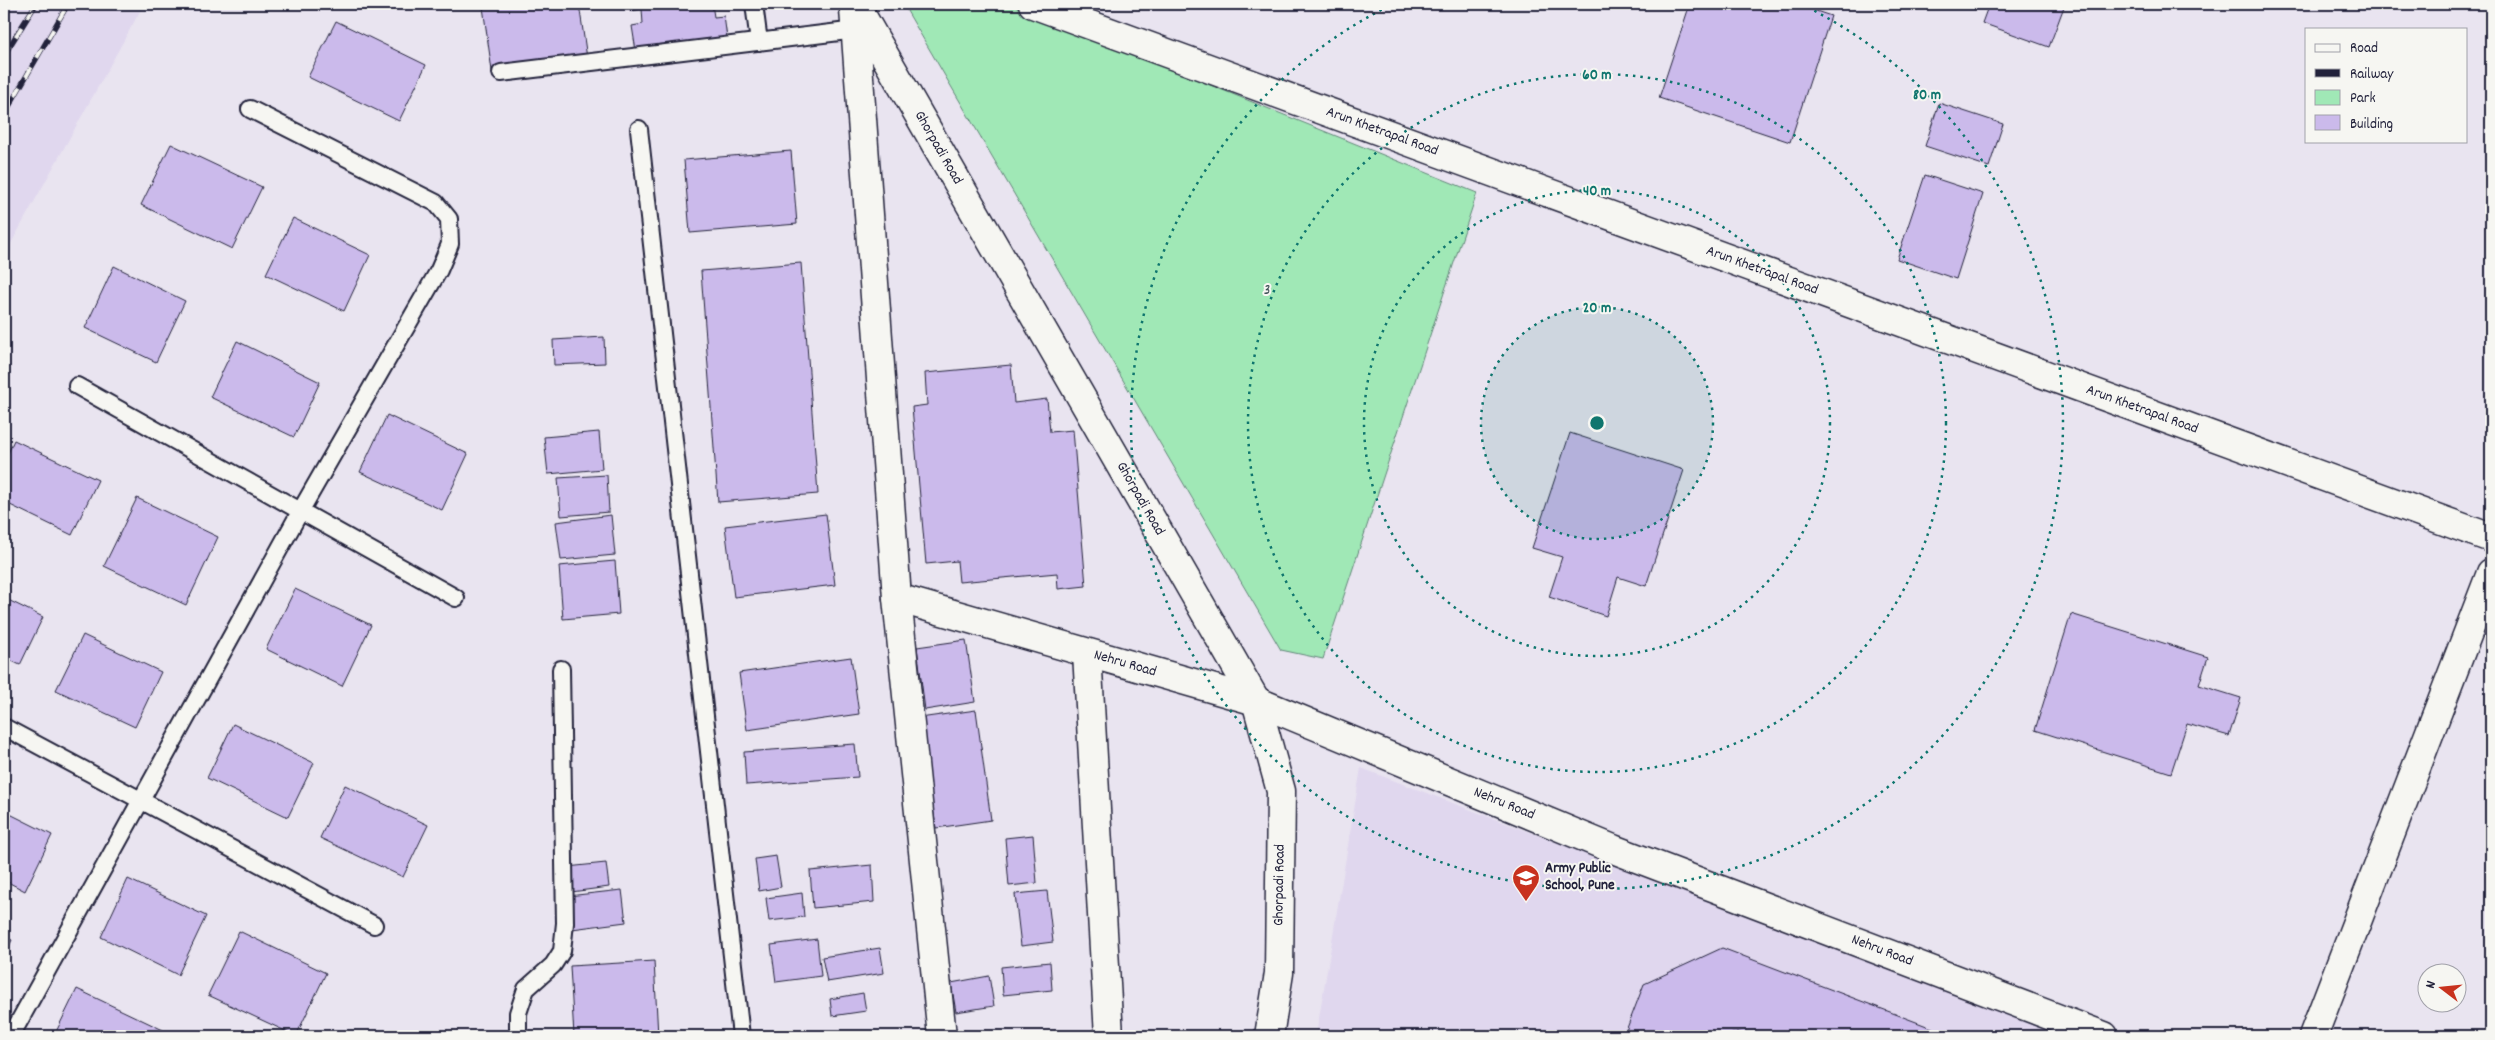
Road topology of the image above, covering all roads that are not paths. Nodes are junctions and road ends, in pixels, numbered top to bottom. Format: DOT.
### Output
graph roads {
  1 [pos="754,4"];
  2 [pos="1033,4"];
  3 [pos="855,12"];
  4 [pos="759,42"];
  5 [pos="501,73"];
  6 [pos="250,109"];
  7 [pos="639,129"];
  8 [pos="77,386"];
  9 [pos="301,510"];
  10 [pos="2491,538"];
  11 [pos="2491,573"];
  12 [pos="456,598"];
  13 [pos="896,598"];
  14 [pos="1087,653"];
  15 [pos="561,669"];
  16 [pos="1256,701"];
  17 [pos="4,726"];
  18 [pos="140,800"];
  19 [pos="374,925"];
  20 [pos="11,1036"];
  21 [pos="518,1036"];
  22 [pos="741,1036"];
  23 [pos="942,1036"];
  24 [pos="1108,1036"];
  25 [pos="1269,1036"];
  26 [pos="2104,1036"];
  27 [pos="2313,1036"];
  1 -- 4 [label="lane"];
  2 -- 10 [label="street, Arun Khetrapal Road"];
  3 -- 4 [label="lane"];
  3 -- 13 [label="street"];
  3 -- 16 [label="street, Ghorpadi Road"];
  4 -- 5 [label="lane"];
  6 -- 9 [label="lane"];
  7 -- 22 [label="lane"];
  8 -- 9 [label="lane"];
  9 -- 12 [label="lane"];
  9 -- 18 [label="lane"];
  11 -- 27 [label="street"];
  13 -- 14 [label="street, Nehru Road"];
  13 -- 23 [label="street"];
  14 -- 16 [label="street, Nehru Road"];
  14 -- 24 [label="street"];
  15 -- 21 [label="lane"];
  16 -- 25 [label="street, Ghorpadi Road"];
  16 -- 26 [label="street, Nehru Road"];
  17 -- 18 [label="lane"];
  18 -- 19 [label="lane"];
  18 -- 20 [label="lane"];
}
